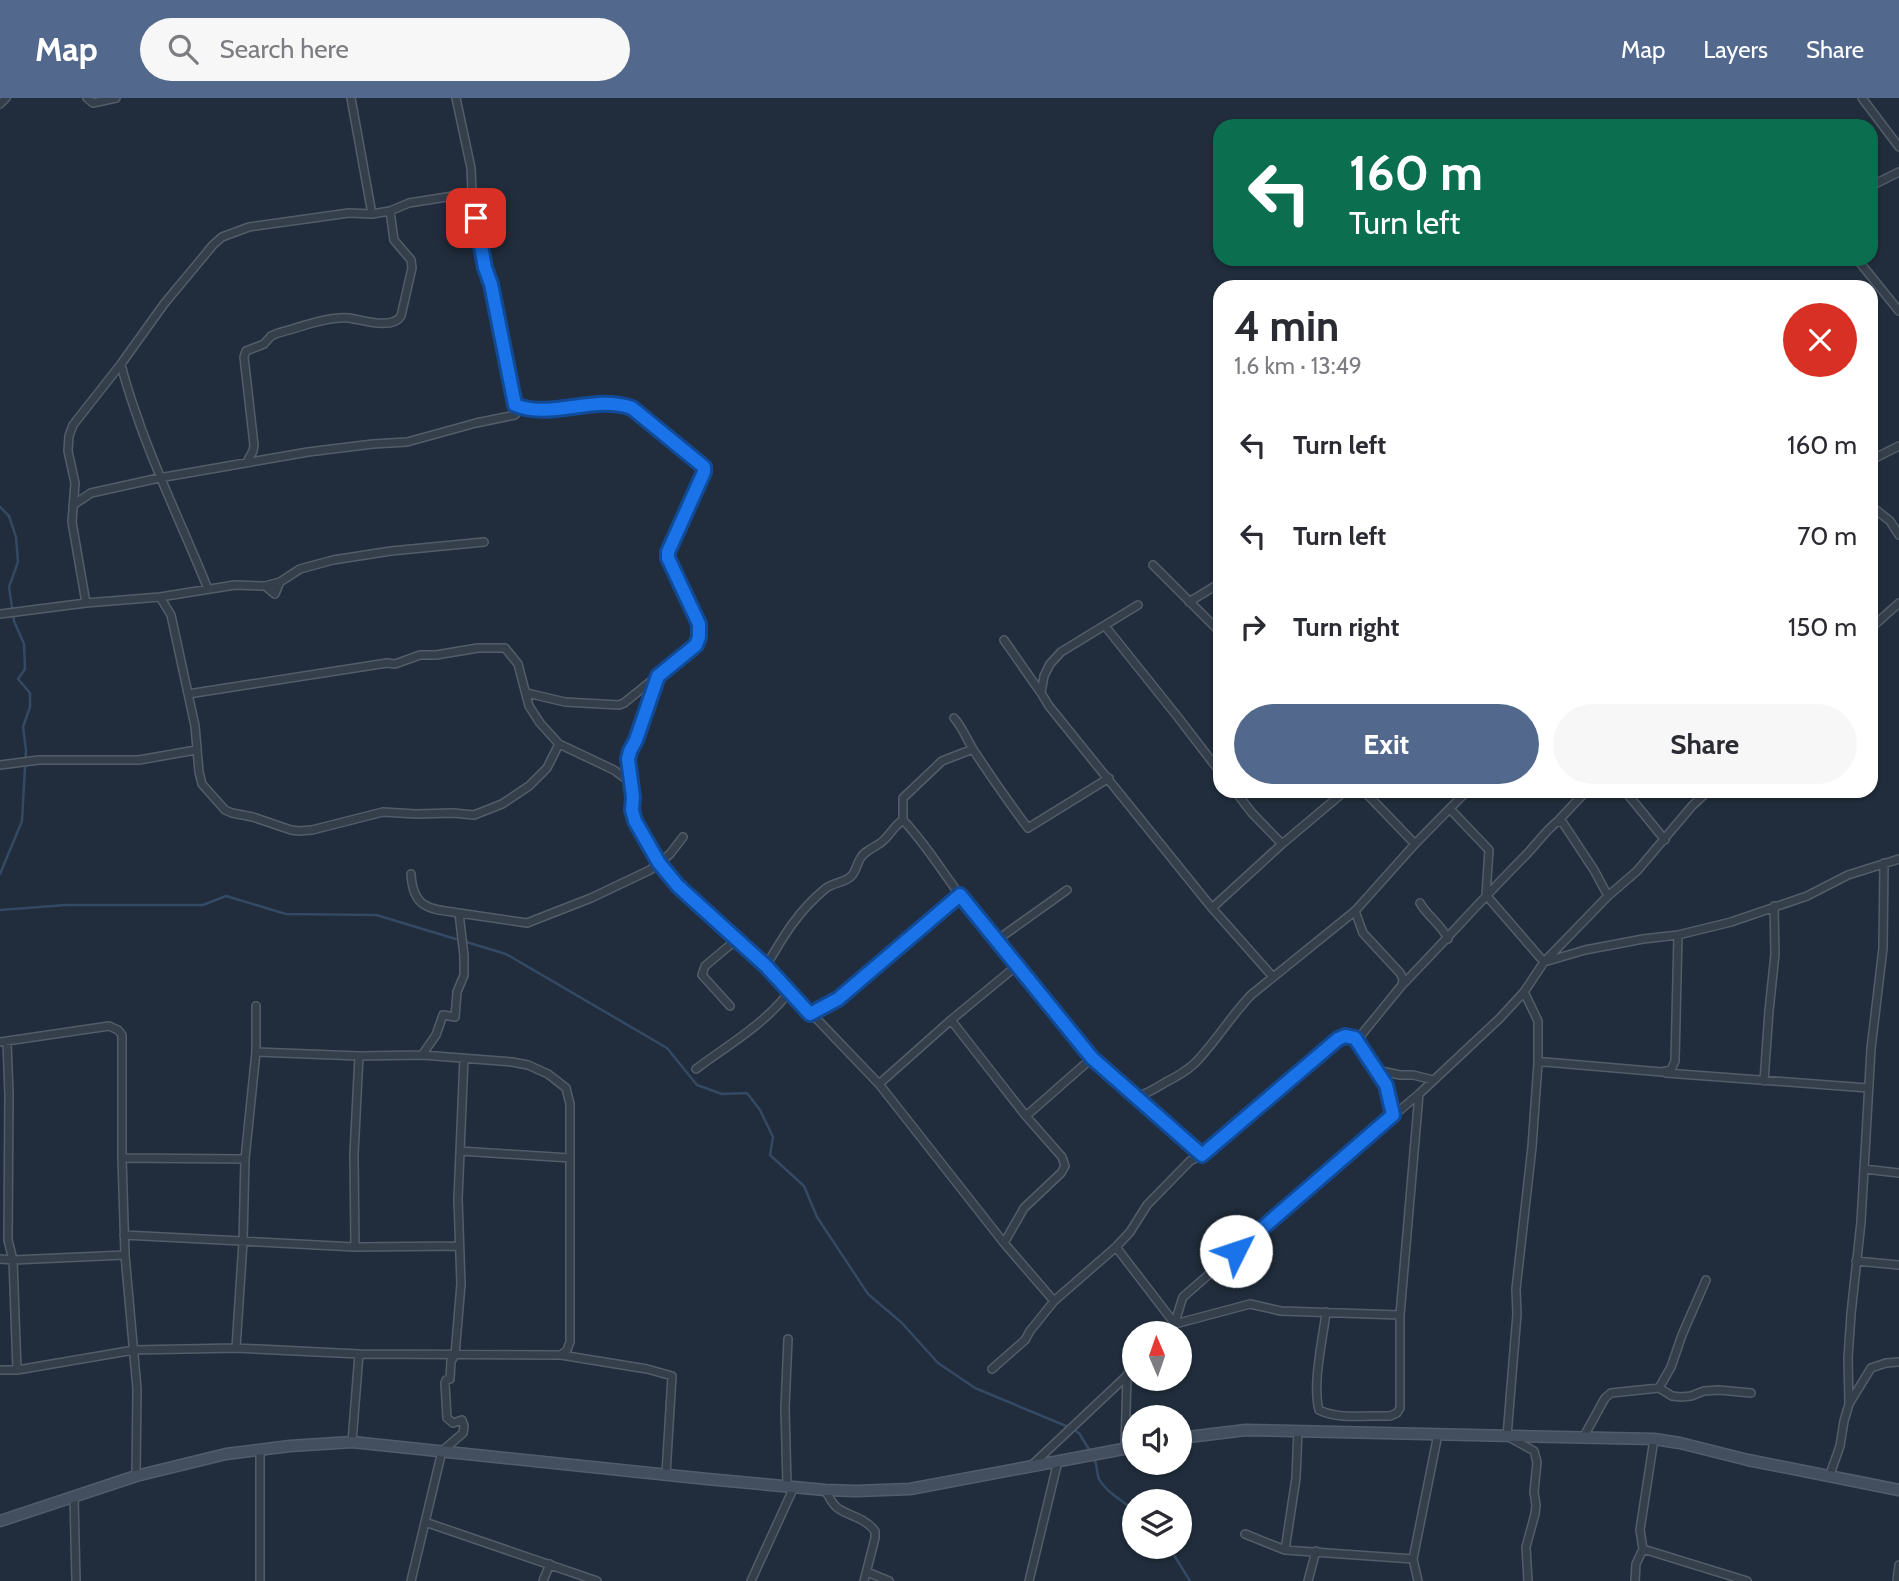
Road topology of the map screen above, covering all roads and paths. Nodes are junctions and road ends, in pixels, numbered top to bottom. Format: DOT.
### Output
graph roads {
  1 [pos="6,98"];
  2 [pos="87,98"];
  3 [pos="116,98"];
  4 [pos="351,98"];
  5 [pos="456,98"];
  6 [pos="1863,98"];
  7 [pos="0,104"];
  8 [pos="1899,147"];
  9 [pos="1899,172"];
  10 [pos="1878,182"];
  11 [pos="472,193"];
  12 [pos="390,211"];
  13 [pos="372,214"];
  14 [pos="1863,266"];
  15 [pos="1874,280"];
  16 [pos="1878,285"];
  17 [pos="1899,311"];
  18 [pos="121,364"];
  19 [pos="521,407"];
  20 [pos="1899,446"];
  21 [pos="1878,456"];
  22 [pos="247,462"];
  23 [pos="159,478"];
  24 [pos="73,505"];
  25 [pos="1878,512"];
  26 [pos="1899,535"];
  27 [pos="484,542"];
  28 [pos="1153,565"];
  29 [pos="1213,587"];
  30 [pos="208,589"];
  31 [pos="160,597"];
  32 [pos="1189,602"];
  33 [pos="86,603"];
  34 [pos="1899,603"];
  35 [pos="1138,605"];
  36 [pos="0,614"];
  37 [pos="1878,622"];
  38 [pos="1213,625"];
  39 [pos="1105,626"];
  40 [pos="1003,640"];
  41 [pos="658,676"];
  42 [pos="527,692"];
  43 [pos="1041,693"];
  44 [pos="188,694"];
  45 [pos="954,718"];
  46 [pos="559,744"];
  47 [pos="973,749"];
  48 [pos="196,750"];
  49 [pos="1213,763"];
  50 [pos="0,765"];
  51 [pos="1109,778"];
  52 [pos="632,786"];
  53 [pos="1240,798"];
  54 [pos="1337,798"];
  55 [pos="1371,798"];
  56 [pos="1460,798"];
  57 [pos="1579,798"];
  58 [pos="1631,798"];
  59 [pos="1701,798"];
  60 [pos="1450,808"];
  61 [pos="903,820"];
  62 [pos="1558,821"];
  63 [pos="683,837"];
  64 [pos="1664,840"];
  65 [pos="1282,844"];
  66 [pos="1415,844"];
  67 [pos="1899,859"];
  68 [pos="659,863"];
  69 [pos="1884,863"];
  70 [pos="411,874"];
  71 [pos="1066,890"];
  72 [pos="960,895"];
  73 [pos="1486,895"];
  74 [pos="1608,896"];
  75 [pos="1420,903"];
  76 [pos="1774,906"];
  77 [pos="1212,908"];
  78 [pos="1354,911"];
  79 [pos="459,913"];
  80 [pos="1678,935"];
  81 [pos="1448,939"];
  82 [pos="736,940"];
  83 [pos="997,940"];
  84 [pos="1544,962"];
  85 [pos="1015,964"];
  86 [pos="766,966"];
  87 [pos="1273,977"];
  88 [pos="1402,985"];
  89 [pos="789,992"];
  90 [pos="1524,992"];
  91 [pos="256,1006"];
  92 [pos="730,1006"];
  93 [pos="810,1014"];
  94 [pos="951,1020"];
  95 [pos="1358,1036"];
  96 [pos="4,1042"];
  97 [pos="256,1052"];
  98 [pos="422,1055"];
  99 [pos="359,1056"];
  100 [pos="464,1058"];
  101 [pos="1092,1058"];
  102 [pos="1538,1063"];
  103 [pos="696,1069"];
  104 [pos="1376,1069"];
  105 [pos="1662,1072"];
  106 [pos="1433,1080"];
  107 [pos="1764,1081"];
  108 [pos="879,1084"];
  109 [pos="1868,1088"];
  110 [pos="1419,1094"];
  111 [pos="1136,1097"];
  112 [pos="1393,1115"];
  113 [pos="1026,1116"];
  114 [pos="4,1149"];
  115 [pos="460,1151"];
  116 [pos="1202,1155"];
  117 [pos="122,1158"];
  118 [pos="570,1158"];
  119 [pos="245,1159"];
  120 [pos="1864,1169"];
  121 [pos="1899,1173"];
  122 [pos="124,1236"];
  123 [pos="243,1242"];
  124 [pos="1004,1243"];
  125 [pos="460,1246"];
  126 [pos="355,1247"];
  127 [pos="1116,1247"];
  128 [pos="125,1255"];
  129 [pos="0,1259"];
  130 [pos="13,1261"];
  131 [pos="1856,1261"];
  132 [pos="1899,1265"];
  133 [pos="1706,1280"];
  134 [pos="1054,1301"];
  135 [pos="1326,1312"];
  136 [pos="1400,1315"];
  137 [pos="1173,1321"];
  138 [pos="1176,1321"];
  139 [pos="1186,1321"];
  140 [pos="788,1339"];
  141 [pos="236,1348"];
  142 [pos="134,1350"];
  143 [pos="359,1354"];
  144 [pos="455,1355"];
  145 [pos="561,1355"];
  146 [pos="1899,1362"];
  147 [pos="992,1369"];
  148 [pos="0,1370"];
  149 [pos="17,1370"];
  150 [pos="1122,1380"];
  151 [pos="1659,1388"];
  152 [pos="1751,1393"];
  153 [pos="1849,1404"];
  154 [pos="1340,1415"];
  155 [pos="1298,1430"];
  156 [pos="1338,1431"];
  157 [pos="1438,1434"];
  158 [pos="1507,1436"];
  159 [pos="1192,1437"];
  160 [pos="1583,1438"];
  161 [pos="1654,1439"];
  162 [pos="352,1442"];
  163 [pos="260,1448"];
  164 [pos="1122,1449"];
  165 [pos="442,1451"];
  166 [pos="1058,1461"];
  167 [pos="1031,1466"];
  168 [pos="666,1474"];
  169 [pos="136,1476"];
  170 [pos="1829,1477"];
  171 [pos="790,1486"];
  172 [pos="825,1490"];
  173 [pos="1899,1490"];
  174 [pos="74,1497"];
  175 [pos="0,1521"];
  176 [pos="425,1522"];
  177 [pos="1245,1534"];
  178 [pos="1643,1549"];
  179 [pos="1284,1550"];
  180 [pos="1315,1551"];
  181 [pos="1413,1559"];
  182 [pos="550,1564"];
  183 [pos="1899,1565"];
  184 [pos="867,1572"];
  185 [pos="76,1581"];
  186 [pos="260,1581"];
  187 [pos="411,1581"];
  188 [pos="543,1581"];
  189 [pos="597,1581"];
  190 [pos="751,1581"];
  191 [pos="864,1581"];
  192 [pos="889,1581"];
  193 [pos="1029,1581"];
  194 [pos="1308,1581"];
  195 [pos="1418,1581"];
  196 [pos="1528,1581"];
  197 [pos="1636,1581"];
  198 [pos="1747,1581"];
  199 [pos="1897,1581"];
  1 -- 7 [label="street"];
  2 -- 3 [label="street"];
  4 -- 13 [label="street"];
  5 -- 11 [label="street"];
  6 -- 8 [label="street"];
  9 -- 10 [label="street"];
  11 -- 12 [label="street"];
  11 -- 19 [label="street"];
  12 -- 13 [label="street"];
  12 -- 22 [label="street"];
  13 -- 18 [label="street"];
  14 -- 15 [label="street"];
  16 -- 17 [label="street"];
  18 -- 23 [label="street"];
  18 -- 24 [label="street"];
  19 -- 22 [label="street"];
  19 -- 41 [label="street"];
  20 -- 21 [label="street"];
  22 -- 23 [label="street"];
  23 -- 24 [label="street"];
  23 -- 30 [label="street"];
  24 -- 33 [label="street"];
  25 -- 26 [label="street"];
  27 -- 30 [label="street"];
  28 -- 32 [label="street"];
  29 -- 32 [label="street"];
  30 -- 31 [label="street"];
  31 -- 33 [label="street"];
  31 -- 44 [label="street"];
  32 -- 38 [label="street"];
  33 -- 36 [label="street"];
  34 -- 37 [label="street"];
  35 -- 39 [label="street"];
  39 -- 43 [label="street"];
  39 -- 49 [label="street"];
  40 -- 43 [label="street"];
  41 -- 42 [label="street"];
  41 -- 52 [label="street"];
  42 -- 44 [label="street"];
  42 -- 46 [label="street"];
  43 -- 51 [label="street"];
  44 -- 48 [label="street"];
  45 -- 47 [label="street"];
  46 -- 48 [label="street"];
  46 -- 52 [label="street"];
  47 -- 51 [label="street"];
  47 -- 61 [label="street"];
  48 -- 50 [label="street"];
  51 -- 77 [label="street"];
  52 -- 68 [label="street"];
  53 -- 65 [label="street"];
  54 -- 65 [label="street"];
  55 -- 66 [label="street"];
  56 -- 60 [label="street"];
  57 -- 62 [label="street"];
  58 -- 64 [label="street"];
  59 -- 64 [label="street"];
  60 -- 66 [label="street"];
  60 -- 73 [label="street"];
  61 -- 72 [label="street"];
  61 -- 86 [label="street"];
  62 -- 73 [label="street"];
  62 -- 74 [label="street"];
  63 -- 68 [label="street"];
  64 -- 74 [label="street"];
  65 -- 77 [label="street"];
  66 -- 78 [label="street"];
  67 -- 69 [label="street"];
  68 -- 79 [label="street"];
  68 -- 82 [label="street"];
  69 -- 76 [label="street"];
  69 -- 109 [label="street"];
  70 -- 79 [label="street"];
  71 -- 83 [label="street"];
  72 -- 83 [label="street"];
  72 -- 93 [label="street"];
  73 -- 81 [label="street"];
  73 -- 84 [label="street"];
  74 -- 84 [label="street"];
  75 -- 81 [label="street"];
  76 -- 80 [label="street"];
  76 -- 107 [label="street"];
  77 -- 87 [label="street"];
  78 -- 87 [label="street"];
  78 -- 88 [label="street"];
  79 -- 98 [label="street"];
  80 -- 84 [label="street"];
  80 -- 105 [label="street"];
  81 -- 88 [label="street"];
  82 -- 86 [label="street"];
  82 -- 92 [label="street"];
  83 -- 85 [label="street"];
  84 -- 90 [label="street"];
  85 -- 94 [label="street"];
  85 -- 101 [label="street"];
  86 -- 89 [label="street"];
  87 -- 111 [label="street"];
  88 -- 95 [label="street"];
  89 -- 93 [label="street"];
  89 -- 103 [label="street"];
  90 -- 102 [label="street"];
  90 -- 106 [label="street"];
  91 -- 97 [label="street"];
  93 -- 108 [label="street"];
  94 -- 108 [label="street"];
  94 -- 113 [label="street"];
  95 -- 104 [label="street"];
  95 -- 116 [label="street"];
  96 -- 114 [label="street"];
  96 -- 117 [label="street"];
  97 -- 99 [label="street"];
  97 -- 119 [label="street"];
  98 -- 99 [label="street"];
  98 -- 100 [label="street"];
  99 -- 126 [label="street"];
  100 -- 115 [label="street"];
  100 -- 118 [label="street"];
  101 -- 111 [label="street"];
  101 -- 113 [label="street"];
  102 -- 105 [label="street"];
  102 -- 158 [label="street"];
  104 -- 106 [label="street"];
  104 -- 112 [label="street"];
  105 -- 107 [label="street"];
  106 -- 110 [label="street"];
  107 -- 109 [label="street"];
  108 -- 124 [label="street"];
  109 -- 120 [label="street"];
  110 -- 112 [label="street"];
  110 -- 136 [label="street"];
  111 -- 116 [label="street"];
  112 -- 138 [label="street"];
  113 -- 124 [label="street"];
  114 -- 130 [label="street"];
  115 -- 118 [label="street"];
  115 -- 125 [label="street"];
  116 -- 127 [label="street"];
  117 -- 119 [label="street"];
  117 -- 122 [label="street"];
  118 -- 145 [label="street"];
  119 -- 123 [label="street"];
  120 -- 121 [label="street"];
  120 -- 131 [label="street"];
  122 -- 123 [label="street"];
  122 -- 128 [label="street"];
  123 -- 126 [label="street"];
  123 -- 141 [label="street"];
  124 -- 134 [label="street"];
  125 -- 126 [label="street"];
  125 -- 144 [label="street"];
  127 -- 134 [label="street"];
  127 -- 137 [label="street"];
  128 -- 130 [label="street"];
  128 -- 142 [label="street"];
  129 -- 130 [label="street"];
  130 -- 149 [label="street"];
  131 -- 132 [label="street"];
  131 -- 153 [label="street"];
  133 -- 151 [label="street"];
  134 -- 147 [label="street"];
  135 -- 136 [label="street"];
  135 -- 139 [label="street"];
  135 -- 154 [label="street"];
  136 -- 154 [label="street"];
  140 -- 171 [label="street"];
  141 -- 142 [label="street"];
  141 -- 143 [label="street"];
  142 -- 149 [label="street"];
  142 -- 169 [label="street"];
  143 -- 144 [label="street"];
  143 -- 162 [label="street"];
  144 -- 145 [label="street"];
  144 -- 165 [label="street"];
  145 -- 168 [label="street"];
  146 -- 153 [label="street"];
  148 -- 149 [label="street"];
  150 -- 167 [label="street"];
  151 -- 152 [label="street"];
  151 -- 160 [label="street"];
  153 -- 170 [label="street"];
  154 -- 156 [label="street"];
  155 -- 156 [label="main road"];
  155 -- 159 [label="main road"];
  155 -- 179 [label="street"];
  156 -- 157 [label="main road"];
  157 -- 158 [label="main road"];
  157 -- 181 [label="street"];
  158 -- 160 [label="main road"];
  158 -- 196 [label="street"];
  160 -- 161 [label="main road"];
  161 -- 170 [label="main road"];
  161 -- 178 [label="street"];
  162 -- 163 [label="main road"];
  162 -- 165 [label="main road"];
  163 -- 169 [label="main road"];
  163 -- 186 [label="street"];
  164 -- 166 [label="main road"];
  165 -- 168 [label="main road"];
  165 -- 176 [label="street"];
  166 -- 167 [label="main road"];
  166 -- 193 [label="street"];
  167 -- 172 [label="main road"];
  168 -- 171 [label="main road"];
  169 -- 174 [label="main road"];
  170 -- 173 [label="main road"];
  171 -- 172 [label="main road"];
  171 -- 190 [label="street"];
  172 -- 184 [label="street"];
  174 -- 175 [label="main road"];
  174 -- 185 [label="street"];
  176 -- 182 [label="street"];
  176 -- 187 [label="street"];
  177 -- 179 [label="street"];
  178 -- 197 [label="street"];
  178 -- 198 [label="street"];
  179 -- 180 [label="street"];
  180 -- 181 [label="street"];
  180 -- 194 [label="street"];
  181 -- 195 [label="street"];
  182 -- 188 [label="street"];
  182 -- 189 [label="street"];
  183 -- 199 [label="street"];
  184 -- 191 [label="street"];
  184 -- 192 [label="street"];
}
